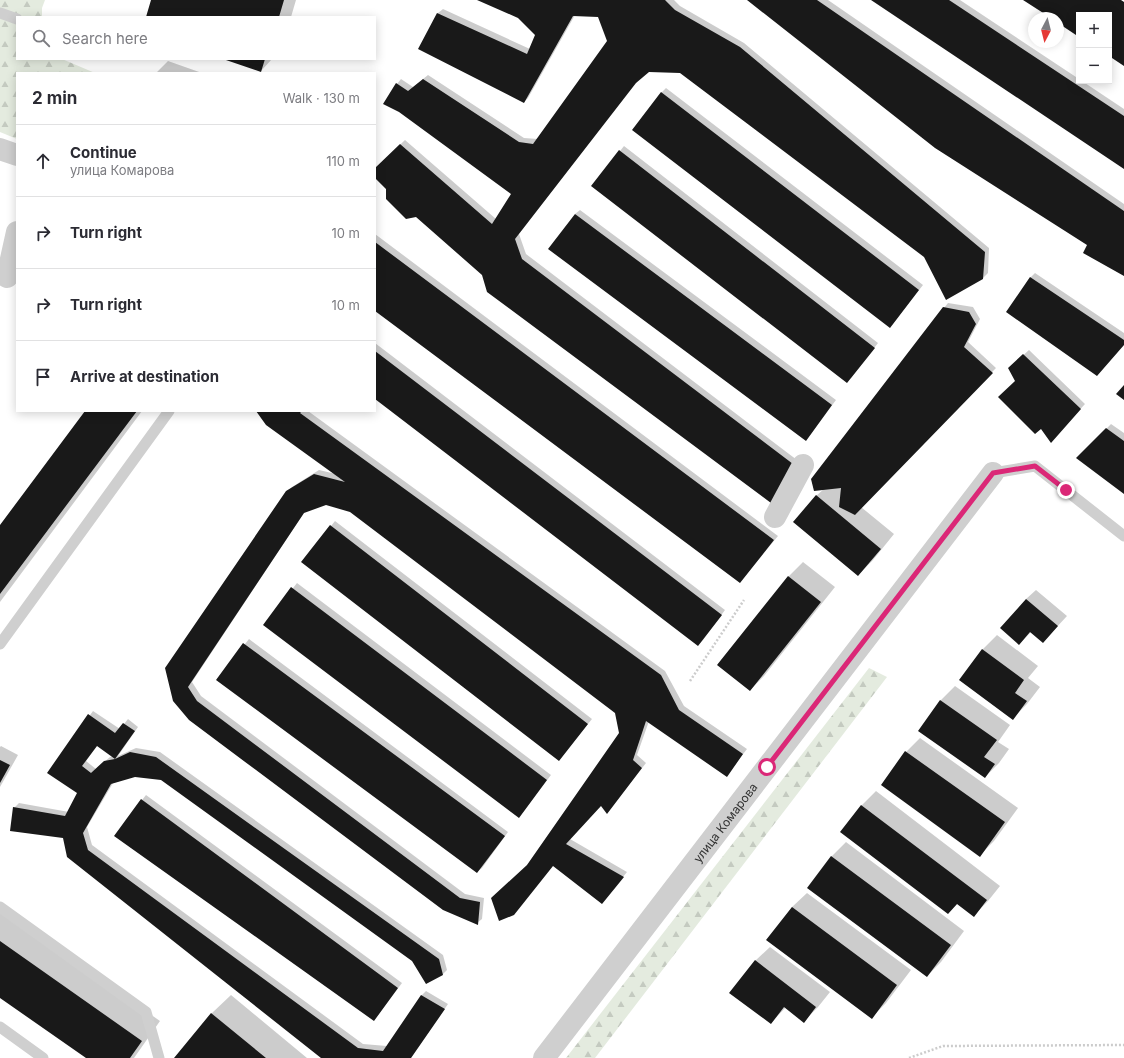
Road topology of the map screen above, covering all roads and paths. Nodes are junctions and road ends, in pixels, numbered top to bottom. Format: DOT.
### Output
graph roads {
  1 [pos="0,13"];
  2 [pos="16,19"];
  3 [pos="0,149"];
  4 [pos="16,155"];
  5 [pos="16,241"];
  6 [pos="12,279"];
  7 [pos="168,412"];
  8 [pos="803,465"];
  9 [pos="993,473"];
  10 [pos="775,517"];
  11 [pos="1124,536"];
  12 [pos="744,600"];
  13 [pos="0,644"];
  14 [pos="690,681"];
  15 [pos="0,907"];
  16 [pos="0,1026"];
  17 [pos="1124,1045"];
  18 [pos="44,1058"];
  19 [pos="159,1058"];
  20 [pos="544,1058"];
  21 [pos="908,1058"];
  1 -- 2 [label="lane"];
  3 -- 4 [label="street"];
  5 -- 6 [label="street"];
  7 -- 13 [label="lane"];
  8 -- 10 [label="street"];
  9 -- 11 [label="lane"];
  9 -- 20 [label="street, улица Комарова"];
  12 -- 14 [label="path"];
  15 -- 19 [label="lane"];
  16 -- 18 [label="lane"];
  17 -- 21 [label="path"];
}
